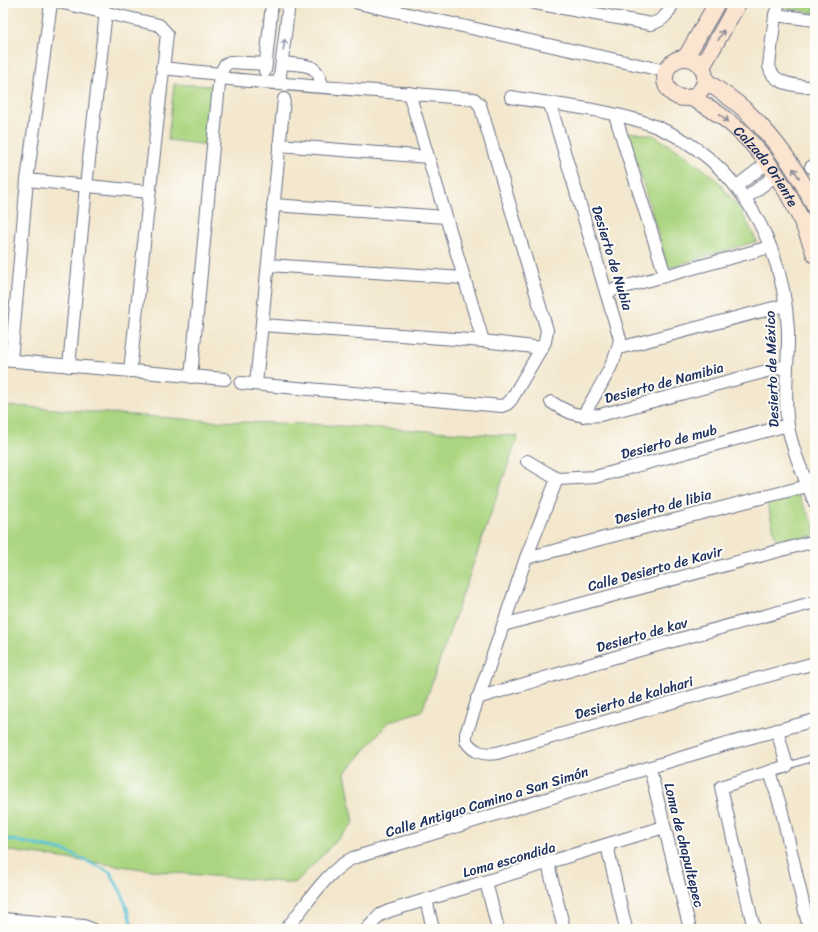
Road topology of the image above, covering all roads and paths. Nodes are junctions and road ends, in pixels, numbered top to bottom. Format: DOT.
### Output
graph roads {
  1 [pos="51,3"];
  2 [pos="63,3"];
  3 [pos="272,3"];
  4 [pos="289,3"];
  5 [pos="358,3"];
  6 [pos="535,3"];
  7 [pos="673,3"];
  8 [pos="717,3"];
  9 [pos="738,3"];
  10 [pos="779,3"];
  11 [pos="106,12"];
  12 [pos="775,15"];
  13 [pos="815,20"];
  14 [pos="686,57"];
  15 [pos="282,63"];
  16 [pos="266,64"];
  17 [pos="162,68"];
  18 [pos="666,71"];
  19 [pos="704,74"];
  20 [pos="220,76"];
  21 [pos="264,83"];
  22 [pos="279,84"];
  23 [pos="322,86"];
  24 [pos="815,88"];
  25 [pos="409,93"];
  26 [pos="511,97"];
  27 [pos="691,98"];
  28 [pos="284,99"];
  29 [pos="550,104"];
  30 [pos="615,115"];
  31 [pos="279,145"];
  32 [pos="428,157"];
  33 [pos="772,169"];
  34 [pos="27,180"];
  35 [pos="86,186"];
  36 [pos="737,186"];
  37 [pos="149,192"];
  38 [pos="746,198"];
  39 [pos="274,204"];
  40 [pos="814,204"];
  41 [pos="797,209"];
  42 [pos="446,217"];
  43 [pos="770,246"];
  44 [pos="815,255"];
  45 [pos="268,265"];
  46 [pos="665,275"];
  47 [pos="464,278"];
  48 [pos="606,292"];
  49 [pos="785,306"];
  50 [pos="262,325"];
  51 [pos="483,341"];
  52 [pos="542,348"];
  53 [pos="619,348"];
  54 [pos="7,361"];
  55 [pos="69,366"];
  56 [pos="786,366"];
  57 [pos="130,371"];
  58 [pos="190,377"];
  59 [pos="225,379"];
  60 [pos="241,383"];
  61 [pos="256,384"];
  62 [pos="551,402"];
  63 [pos="583,416"];
  64 [pos="788,426"];
  65 [pos="527,460"];
  66 [pos="557,479"];
  67 [pos="812,485"];
  68 [pos="815,503"];
  69 [pos="815,541"];
  70 [pos="526,558"];
  71 [pos="815,602"];
  72 [pos="503,625"];
  73 [pos="815,663"];
  74 [pos="477,698"];
  75 [pos="815,720"];
  76 [pos="777,730"];
  77 [pos="815,757"];
  78 [pos="788,766"];
  79 [pos="650,769"];
  80 [pos="770,772"];
  81 [pos="664,827"];
  82 [pos="607,845"];
  83 [pos="548,864"];
  84 [pos="486,882"];
  85 [pos="426,900"];
  86 [pos="3,919"];
  87 [pos="36,926"];
  88 [pos="92,929"];
  89 [pos="286,929"];
  90 [pos="367,929"];
  91 [pos="433,929"];
  92 [pos="498,929"];
  93 [pos="564,929"];
  94 [pos="626,929"];
  95 [pos="690,929"];
  96 [pos="754,929"];
  97 [pos="809,929"];
  1 -- 34 [label="street"];
  2 -- 11 [label="street"];
  3 -- 16 [label="street"];
  15 -- 4 [label="street, one-way"];
  5 -- 18 [label="street"];
  6 -- 7 [label="street"];
  8 -- 14 [label="street"];
  19 -- 9 [label="street, one-way"];
  10 -- 12 [label="street"];
  11 -- 17 [label="street"];
  11 -- 35 [label="street"];
  12 -- 13 [label="street"];
  12 -- 24 [label="street"];
  14 -- 18 [label="street"];
  14 -- 19 [label="street"];
  15 -- 22 [label="street"];
  15 -- 23 [label="street"];
  16 -- 20 [label="street"];
  16 -- 21 [label="street"];
  17 -- 20 [label="street"];
  17 -- 37 [label="street"];
  18 -- 27 [label="street"];
  19 -- 27 [label="street"];
  40 -- 19 [label="street, Calzada Oriente, one-way"];
  20 -- 21 [label="street"];
  20 -- 58 [label="street"];
  21 -- 22 [label="street"];
  22 -- 23 [label="street"];
  23 -- 25 [label="street"];
  25 -- 32 [label="street"];
  25 -- 52 [label="street"];
  26 -- 29 [label="street, Desierto de México"];
  27 -- 33 [label="street, Calzada Oriente, one-way"];
  28 -- 31 [label="street"];
  29 -- 30 [label="street, Desierto de México"];
  29 -- 48 [label="street, Desierto de Nubia"];
  30 -- 36 [label="street, Desierto de México"];
  30 -- 46 [label="street"];
  31 -- 32 [label="street"];
  31 -- 39 [label="street"];
  32 -- 42 [label="street"];
  33 -- 36 [label="street"];
  33 -- 38 [label="street"];
  33 -- 41 [label="street, Calzada Oriente"];
  34 -- 35 [label="street"];
  34 -- 54 [label="street"];
  35 -- 37 [label="street"];
  35 -- 55 [label="street"];
  36 -- 38 [label="street, Desierto de México"];
  37 -- 57 [label="street"];
  38 -- 43 [label="street, Desierto de México"];
  39 -- 42 [label="street"];
  39 -- 45 [label="street"];
  40 -- 41 [label="street"];
  41 -- 44 [label="street, Calzada Oriente"];
  42 -- 47 [label="street"];
  43 -- 46 [label="street"];
  43 -- 49 [label="street, Desierto de México"];
  45 -- 47 [label="street"];
  45 -- 50 [label="street"];
  46 -- 48 [label="street"];
  47 -- 51 [label="street"];
  48 -- 53 [label="street, Desierto de Nubia"];
  49 -- 53 [label="street"];
  49 -- 56 [label="street, Desierto de México"];
  50 -- 51 [label="street"];
  50 -- 61 [label="street"];
  51 -- 52 [label="street"];
  52 -- 61 [label="street"];
  53 -- 63 [label="street"];
  54 -- 55 [label="street"];
  55 -- 57 [label="street"];
  56 -- 63 [label="street, Desierto de Namibia"];
  56 -- 64 [label="street, Desierto de México"];
  57 -- 58 [label="street"];
  58 -- 59 [label="street"];
  60 -- 61 [label="street"];
  62 -- 63 [label="street, Desierto de Namibia"];
  64 -- 66 [label="street, Desierto de mub"];
  64 -- 67 [label="street, Desierto de México"];
  65 -- 66 [label="street"];
  66 -- 70 [label="street"];
  67 -- 68 [label="street, Desierto de México"];
  67 -- 70 [label="street, Desierto de libia"];
  69 -- 72 [label="street, Calle Desierto de Kavir"];
  70 -- 72 [label="street"];
  71 -- 74 [label="street, Desierto de kav"];
  72 -- 74 [label="street"];
  73 -- 74 [label="street, Desierto de kalahari"];
  75 -- 76 [label="street, Calle Antiguo Camino a San Simón"];
  76 -- 78 [label="street"];
  76 -- 79 [label="street, Calle Antiguo Camino a San Simón"];
  77 -- 78 [label="lane"];
  78 -- 80 [label="street"];
  79 -- 81 [label="street, Loma de chapultepec"];
  79 -- 89 [label="street, Calle Antiguo Camino a San Simón"];
  80 -- 96 [label="street"];
  80 -- 97 [label="street"];
  81 -- 82 [label="street, Loma escondida"];
  81 -- 95 [label="street, Loma de chapultepec"];
  82 -- 83 [label="street, Loma escondida"];
  82 -- 94 [label="street"];
  83 -- 84 [label="street, Loma escondida"];
  83 -- 93 [label="street"];
  84 -- 85 [label="street, Loma escondida"];
  84 -- 92 [label="street"];
  85 -- 90 [label="street, Loma escondida"];
  85 -- 91 [label="street"];
  86 -- 87 [label="street"];
  87 -- 88 [label="street"];
}
